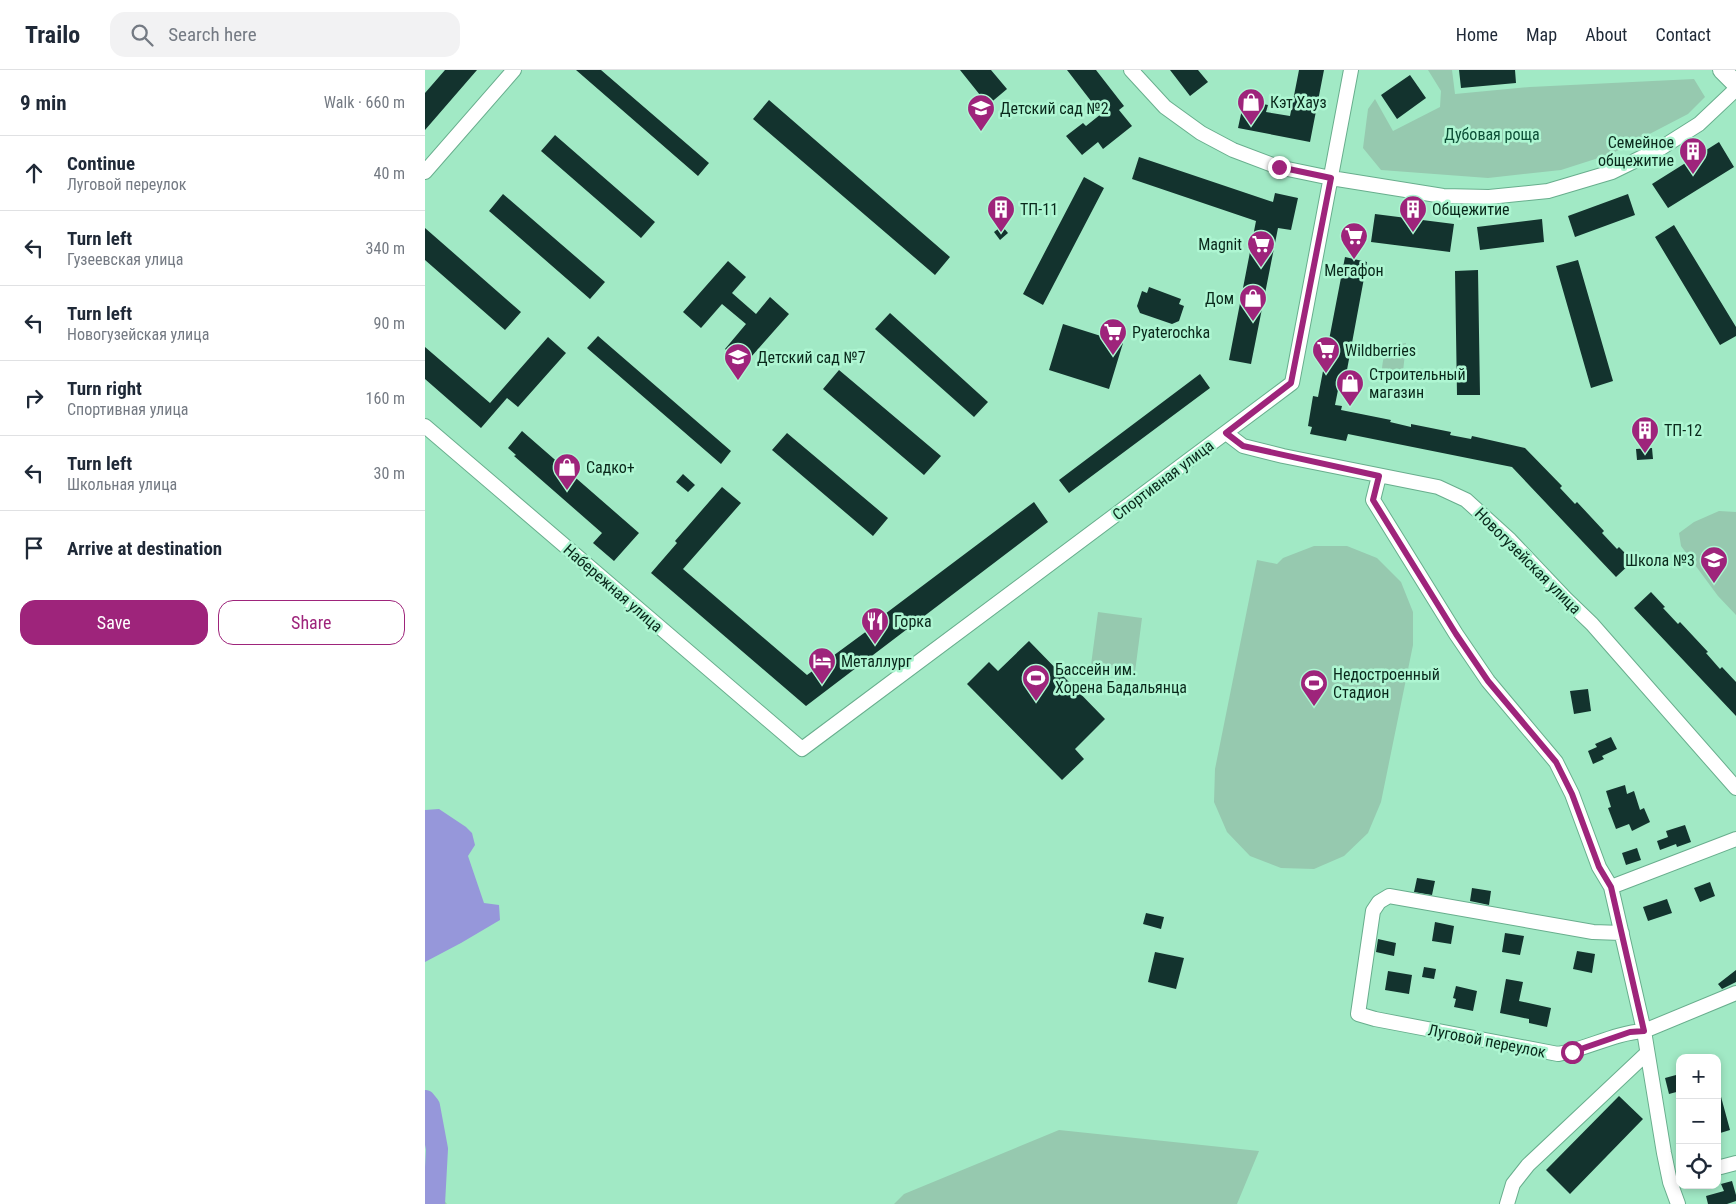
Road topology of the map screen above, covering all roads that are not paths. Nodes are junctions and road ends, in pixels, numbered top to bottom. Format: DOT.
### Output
graph roads {
  1 [pos="514,70"];
  2 [pos="1131,70"];
  3 [pos="1351,70"];
  4 [pos="1723,70"];
  5 [pos="1736,84"];
  6 [pos="1736,89"];
  7 [pos="425,172"];
  8 [pos="1331,178"];
  9 [pos="425,426"];
  10 [pos="1226,433"];
  11 [pos="1379,476"];
  12 [pos="802,749"];
  13 [pos="1736,788"];
  14 [pos="1736,839"];
  15 [pos="1611,887"];
  16 [pos="1622,933"];
  17 [pos="1736,993"];
  18 [pos="1644,1031"];
  19 [pos="1647,1053"];
  20 [pos="1736,1162"];
  21 [pos="1721,1167"];
  22 [pos="1675,1181"];
  23 [pos="1507,1204"];
  24 [pos="1678,1204"];
  1 -- 7 [label="street"];
  2 -- 8 [label="street"];
  3 -- 8 [label="street, Спортивная улица"];
  4 -- 5 [label="street"];
  6 -- 8 [label="street"];
  8 -- 10 [label="street, Спортивная улица"];
  9 -- 12 [label="street, Набережная улица"];
  10 -- 11 [label="street, Новогузейская улица"];
  10 -- 12 [label="street, Спортивная улица"];
  11 -- 13 [label="street, Новогузейская улица"];
  11 -- 15 [label="street"];
  14 -- 15 [label="street"];
  15 -- 16 [label="street"];
  16 -- 18 [label="street"];
  16 -- 18 [label="street, Луговой переулок"];
  17 -- 18 [label="street, Луговой переулок"];
  18 -- 19 [label="street"];
  19 -- 22 [label="street"];
  19 -- 23 [label="street"];
  20 -- 21 [label="street"];
  22 -- 24 [label="street"];
}
